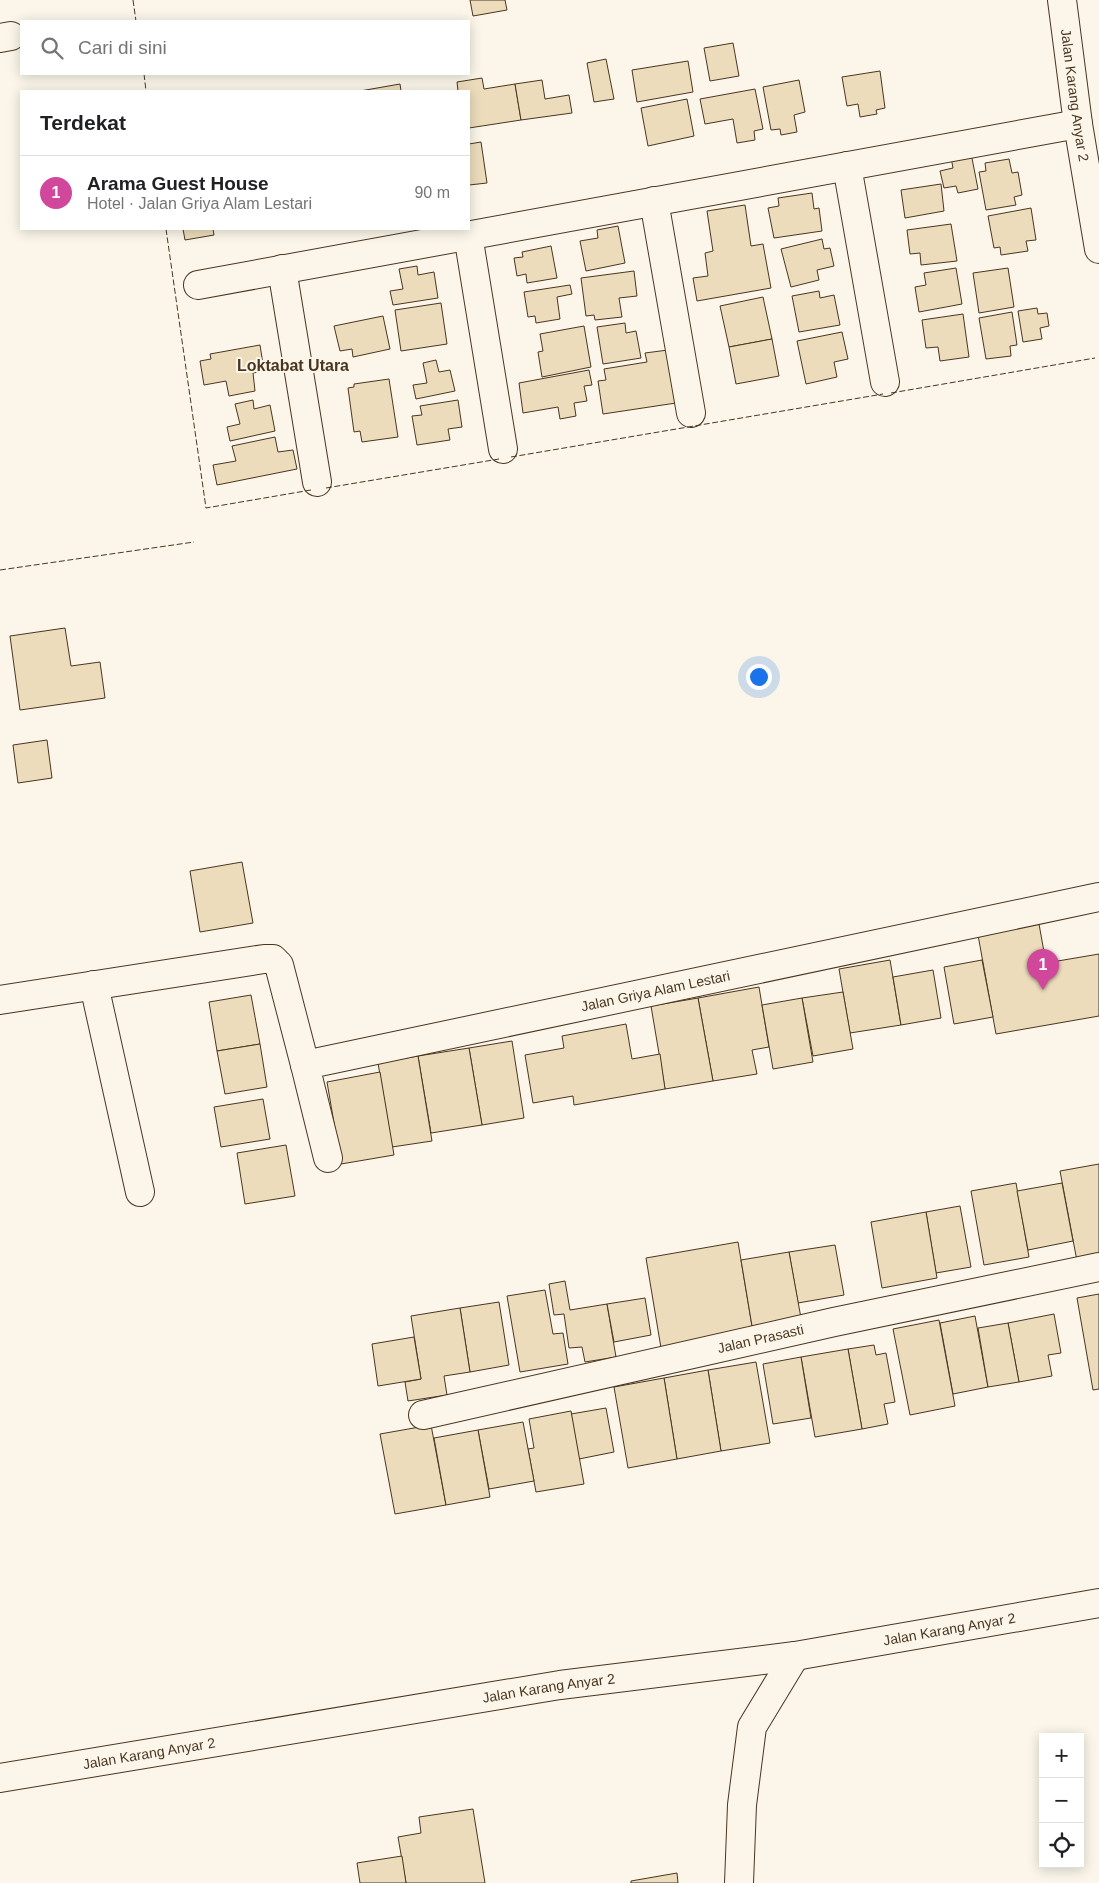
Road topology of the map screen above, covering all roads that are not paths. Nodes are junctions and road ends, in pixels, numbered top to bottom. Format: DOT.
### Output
graph roads {
  1 [pos="1062,0"];
  2 [pos="1078,124"];
  3 [pos="847,166"];
  4 [pos="654,201"];
  5 [pos="468,235"];
  6 [pos="1099,249"];
  7 [pos="282,269"];
  8 [pos="198,284"];
  9 [pos="885,382"];
  10 [pos="691,412"];
  11 [pos="504,449"];
  12 [pos="317,482"];
  13 [pos="1099,897"];
  14 [pos="94,985"];
  15 [pos="0,1000"];
  16 [pos="305,1065"];
  17 [pos="328,1158"];
  18 [pos="140,1192"];
  19 [pos="1099,1267"];
  20 [pos="423,1415"];
  21 [pos="1099,1603"];
  22 [pos="795,1656"];
  23 [pos="0,1778"];
  24 [pos="739,1883"];
  1 -- 2 [label="street, Jalan Karang Anyar 2"];
  2 -- 3 [label="street"];
  2 -- 6 [label="street, Jalan Karang Anyar 2"];
  3 -- 4 [label="street"];
  3 -- 9 [label="street"];
  4 -- 5 [label="street"];
  4 -- 10 [label="street"];
  5 -- 7 [label="street"];
  5 -- 11 [label="street"];
  7 -- 8 [label="street"];
  7 -- 12 [label="street"];
  13 -- 16 [label="street, Jalan Griya Alam Lestari"];
  14 -- 15 [label="street"];
  14 -- 16 [label="street"];
  14 -- 18 [label="street"];
  16 -- 17 [label="street"];
  19 -- 20 [label="street, Jalan Prasasti"];
  21 -- 22 [label="street, Jalan Karang Anyar 2"];
  22 -- 23 [label="street, Jalan Karang Anyar 2"];
  22 -- 24 [label="street"];
}
